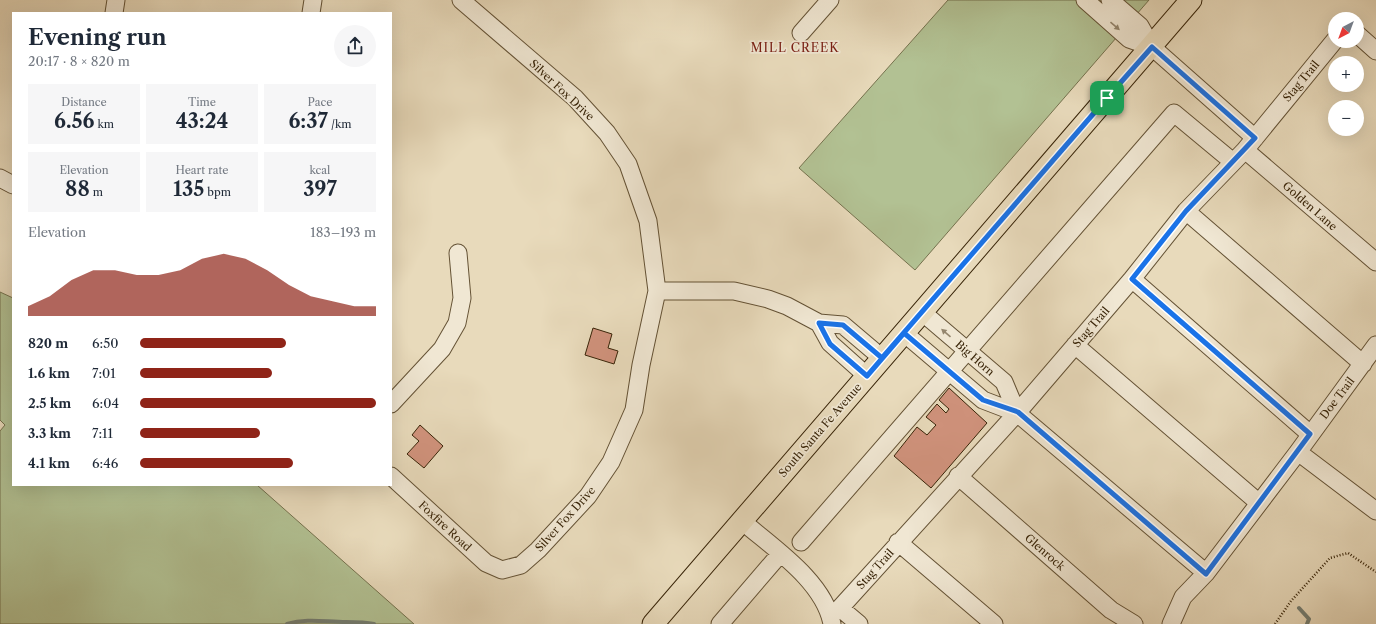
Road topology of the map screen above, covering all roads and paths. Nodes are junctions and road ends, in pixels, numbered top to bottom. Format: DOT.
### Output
graph roads {
  1 [pos="116,0"];
  2 [pos="313,0"];
  3 [pos="461,0"];
  4 [pos="830,0"];
  5 [pos="1085,0"];
  6 [pos="1110,0"];
  7 [pos="1191,0"];
  8 [pos="114,12"];
  9 [pos="311,12"];
  10 [pos="801,33"];
  11 [pos="1364,40"];
  12 [pos="1152,47"];
  13 [pos="1328,48"];
  14 [pos="1376,51"];
  15 [pos="1250,144"];
  16 [pos="1233,162"];
  17 [pos="0,178"];
  18 [pos="12,184"];
  19 [pos="1186,211"];
  20 [pos="458,253"];
  21 [pos="1376,262"];
  22 [pos="1132,279"];
  23 [pos="657,292"];
  24 [pos="922,312"];
  25 [pos="819,323"];
  26 [pos="904,333"];
  27 [pos="1075,345"];
  28 [pos="1376,345"];
  29 [pos="966,350"];
  30 [pos="882,358"];
  31 [pos="1363,364"];
  32 [pos="948,371"];
  33 [pos="867,376"];
  34 [pos="392,403"];
  35 [pos="1018,412"];
  36 [pos="1310,434"];
  37 [pos="1298,452"];
  38 [pos="958,476"];
  39 [pos="392,477"];
  40 [pos="1259,503"];
  41 [pos="1376,510"];
  42 [pos="742,521"];
  43 [pos="801,542"];
  44 [pos="898,542"];
  45 [pos="780,554"];
  46 [pos="502,570"];
  47 [pos="1376,572"];
  48 [pos="1206,574"];
  49 [pos="653,624"];
  50 [pos="720,624"];
  51 [pos="832,624"];
  52 [pos="859,624"];
  53 [pos="994,624"];
  54 [pos="1134,624"];
  55 [pos="1171,624"];
  56 [pos="1275,624"];
  1 -- 8 [label="street"];
  2 -- 9 [label="street"];
  3 -- 23 [label="street, Silver Fox Drive"];
  4 -- 10 [label="street"];
  5 -- 12 [label="street, one-way"];
  6 -- 12 [label="street"];
  7 -- 12 [label="main road, South Santa Fe Avenue"];
  11 -- 14 [label="street"];
  12 -- 15 [label="street, Golden Lane"];
  12 -- 24 [label="main road, South Santa Fe Avenue"];
  13 -- 15 [label="street, Stag Trail"];
  15 -- 16 [label="street, Stag Trail"];
  15 -- 21 [label="street, Golden Lane"];
  16 -- 19 [label="street, Stag Trail"];
  16 -- 29 [label="street"];
  17 -- 18 [label="street"];
  19 -- 22 [label="street, Stag Trail"];
  19 -- 31 [label="street"];
  20 -- 34 [label="street"];
  22 -- 27 [label="street, Stag Trail"];
  22 -- 36 [label="street"];
  23 -- 25 [label="street"];
  23 -- 46 [label="street, Silver Fox Drive"];
  24 -- 26 [label="main road, South Santa Fe Avenue"];
  29 -- 24 [label="street, Big Horn, one-way"];
  25 -- 30 [label="street"];
  25 -- 33 [label="street"];
  26 -- 30 [label="main road, South Santa Fe Avenue"];
  26 -- 32 [label="street, Big Horn"];
  27 -- 35 [label="street, Stag Trail"];
  27 -- 40 [label="street"];
  28 -- 31 [label="street, Doe Trail"];
  29 -- 32 [label="street"];
  29 -- 35 [label="street, Big Horn"];
  30 -- 33 [label="main road, South Santa Fe Avenue"];
  31 -- 36 [label="street, Doe Trail"];
  32 -- 35 [label="street, Big Horn"];
  32 -- 43 [label="street"];
  33 -- 42 [label="main road, South Santa Fe Avenue"];
  35 -- 38 [label="street, Stag Trail"];
  35 -- 48 [label="street, Big Horn"];
  36 -- 37 [label="street, Doe Trail"];
  37 -- 40 [label="street, Doe Trail"];
  37 -- 41 [label="street"];
  38 -- 44 [label="street, Stag Trail"];
  38 -- 54 [label="street, Glenrock"];
  39 -- 46 [label="street, Foxfire Road"];
  40 -- 48 [label="street, Doe Trail"];
  42 -- 45 [label="street"];
  42 -- 49 [label="main road, South Santa Fe Avenue"];
  44 -- 52 [label="street, Stag Trail"];
  44 -- 53 [label="street"];
  45 -- 50 [label="street"];
  45 -- 51 [label="street"];
  47 -- 56 [label="path"];
  48 -- 55 [label="street, Doe Trail"];
}
